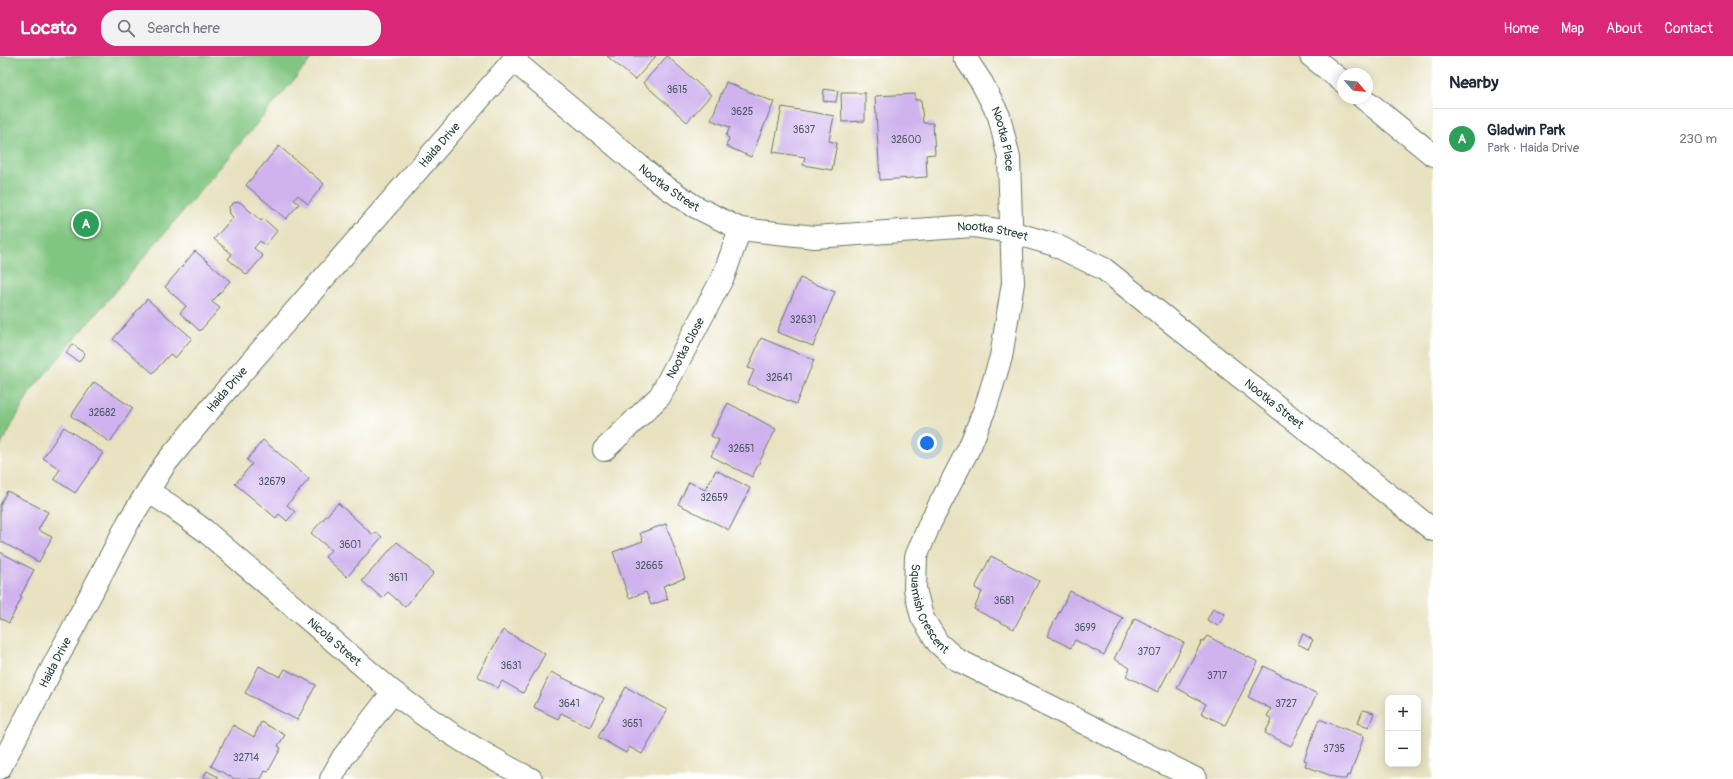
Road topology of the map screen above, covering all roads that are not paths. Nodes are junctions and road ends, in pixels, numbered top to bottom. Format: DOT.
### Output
graph roads {
  1 [pos="964,56"];
  2 [pos="1311,56"];
  3 [pos="515,58"];
  4 [pos="1337,77"];
  5 [pos="1370,104"];
  6 [pos="1433,155"];
  7 [pos="740,229"];
  8 [pos="1011,232"];
  9 [pos="604,450"];
  10 [pos="148,492"];
  11 [pos="1433,530"];
  12 [pos="393,692"];
  13 [pos="0,768"];
  14 [pos="331,779"];
  15 [pos="531,779"];
  16 [pos="1196,779"];
  1 -- 8 [label="street, Nootka Place"];
  2 -- 4 [label="street"];
  3 -- 7 [label="street, Nootka Street"];
  3 -- 10 [label="street, Haida Drive"];
  5 -- 6 [label="street"];
  7 -- 8 [label="street, Nootka Street"];
  7 -- 9 [label="street, Nootka Close"];
  8 -- 11 [label="street, Nootka Street"];
  8 -- 16 [label="street, Squamish Crescent"];
  10 -- 12 [label="street, Nicola Street"];
  10 -- 13 [label="street, Haida Drive"];
  12 -- 14 [label="street"];
  12 -- 15 [label="street, Nicola Street"];
}
